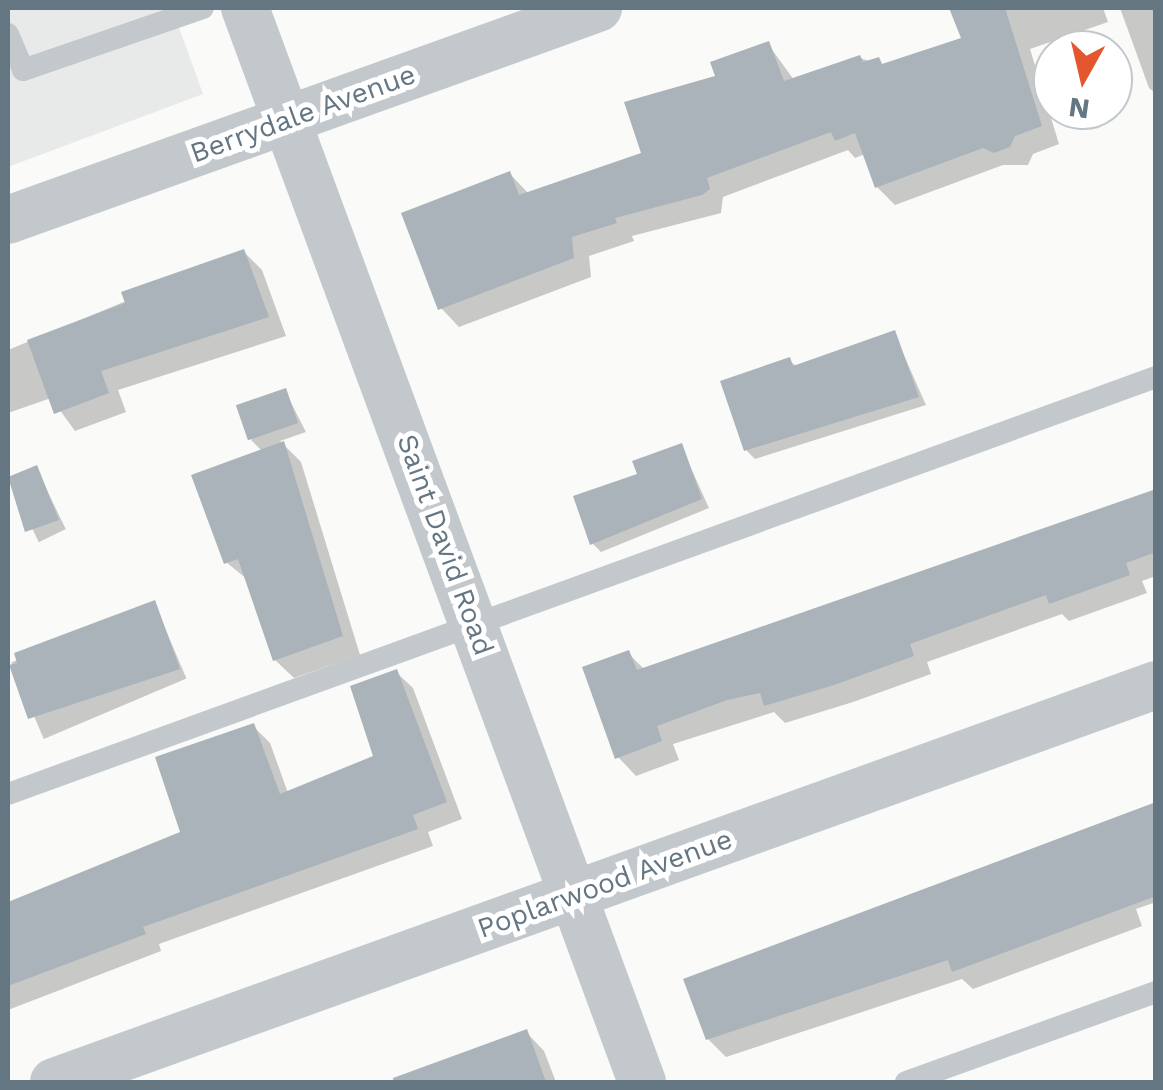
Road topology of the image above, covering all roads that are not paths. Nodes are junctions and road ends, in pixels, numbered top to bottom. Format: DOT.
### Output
graph roads {
  1 [pos="204,8"];
  2 [pos="245,8"];
  3 [pos="598,8"];
  4 [pos="8,34"];
  5 [pos="289,120"];
  6 [pos="8,220"];
  7 [pos="1156,377"];
  8 [pos="474,624"];
  9 [pos="1156,685"];
  10 [pos="8,794"];
  11 [pos="574,896"];
  12 [pos="1156,992"];
  13 [pos="54,1082"];
  14 [pos="642,1082"];
  15 [pos="906,1082"];
  1 -- 4 [label="lane"];
  2 -- 5 [label="street, Saint David Road"];
  3 -- 5 [label="street, Berrydale Avenue"];
  5 -- 6 [label="street, Berrydale Avenue"];
  5 -- 8 [label="street, Saint David Road"];
  7 -- 8 [label="lane"];
  8 -- 10 [label="lane"];
  8 -- 11 [label="street, Saint David Road"];
  9 -- 11 [label="street, Poplarwood Avenue"];
  11 -- 13 [label="street, Poplarwood Avenue"];
  11 -- 14 [label="street, Saint David Road"];
  12 -- 15 [label="lane"];
}
